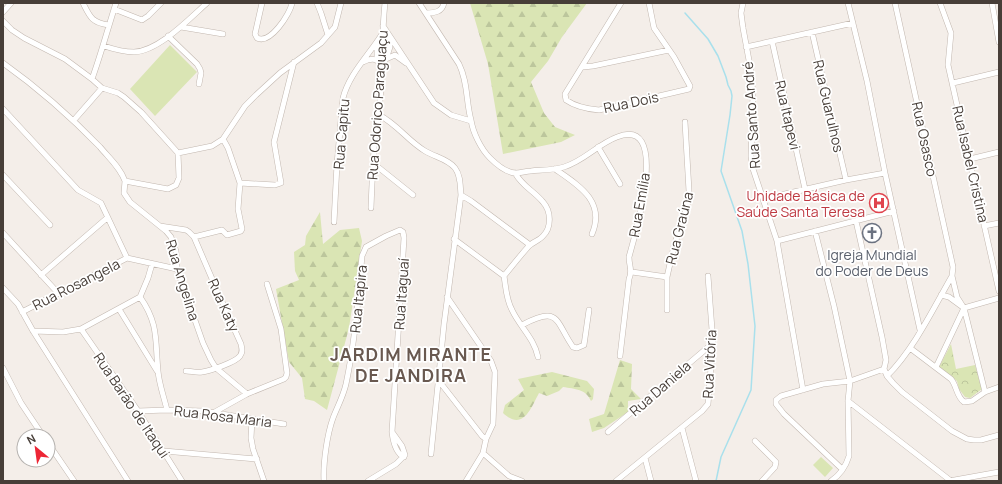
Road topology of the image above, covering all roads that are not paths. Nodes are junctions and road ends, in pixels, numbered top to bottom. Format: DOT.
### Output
graph roads {
  1 [pos="11,3"];
  2 [pos="83,3"];
  3 [pos="116,3"];
  4 [pos="161,3"];
  5 [pos="207,3"];
  6 [pos="262,3"];
  7 [pos="292,3"];
  8 [pos="317,3"];
  9 [pos="341,3"];
  10 [pos="385,3"];
  11 [pos="419,3"];
  12 [pos="444,3"];
  13 [pos="621,3"];
  14 [pos="649,3"];
  15 [pos="742,3"];
  16 [pos="848,3"];
  17 [pos="895,3"];
  18 [pos="940,3"];
  19 [pos="992,3"];
  20 [pos="114,9"];
  21 [pos="3,12"];
  22 [pos="426,13"];
  23 [pos="3,21"];
  24 [pos="853,23"];
  25 [pos="109,25"];
  26 [pos="383,26"];
  27 [pos="181,27"];
  28 [pos="812,32"];
  29 [pos="223,34"];
  30 [pos="383,34"];
  31 [pos="328,35"];
  32 [pos="389,35"];
  33 [pos="168,36"];
  34 [pos="772,41"];
  35 [pos="378,42"];
  36 [pos="999,42"];
  37 [pos="104,46"];
  38 [pos="746,47"];
  39 [pos="669,50"];
  40 [pos="386,58"];
  41 [pos="377,60"];
  42 [pos="294,62"];
  43 [pos="3,63"];
  44 [pos="362,63"];
  45 [pos="382,65"];
  46 [pos="583,67"];
  47 [pos="414,72"];
  48 [pos="999,72"];
  49 [pos="92,79"];
  50 [pos="953,83"];
  51 [pos="199,84"];
  52 [pos="102,88"];
  53 [pos="3,108"];
  54 [pos="379,115"];
  55 [pos="74,120"];
  56 [pos="471,121"];
  57 [pos="685,122"];
  58 [pos="223,139"];
  59 [pos="598,147"];
  60 [pos="999,152"];
  61 [pos="178,153"];
  62 [pos="970,159"];
  63 [pos="373,163"];
  64 [pos="555,169"];
  65 [pos="515,173"];
  66 [pos="885,173"];
  67 [pos="3,175"];
  68 [pos="846,180"];
  69 [pos="125,181"];
  70 [pos="240,183"];
  71 [pos="620,184"];
  72 [pos="805,189"];
  73 [pos="413,195"];
  74 [pos="460,195"];
  75 [pos="763,199"];
  76 [pos="371,208"];
  77 [pos="894,211"];
  78 [pos="107,218"];
  79 [pos="856,221"];
  80 [pos="334,222"];
  81 [pos="999,223"];
  82 [pos="50,225"];
  83 [pos="159,226"];
  84 [pos="984,226"];
  85 [pos="400,230"];
  86 [pos="815,231"];
  87 [pos="3,233"];
  88 [pos="592,234"];
  89 [pos="194,237"];
  90 [pos="454,239"];
  91 [pos="778,241"];
  92 [pos="530,245"];
  93 [pos="127,258"];
  94 [pos="999,258"];
  95 [pos="992,259"];
  96 [pos="152,264"];
  97 [pos="177,269"];
  98 [pos="632,272"];
  99 [pos="41,275"];
  100 [pos="504,276"];
  101 [pos="708,276"];
  102 [pos="952,276"];
  103 [pos="667,277"];
  104 [pos="267,284"];
  105 [pos="3,288"];
  106 [pos="999,291"];
  107 [pos="58,293"];
  108 [pos="941,295"];
  109 [pos="140,297"];
  110 [pos="447,297"];
  111 [pos="999,298"];
  112 [pos="964,308"];
  113 [pos="119,309"];
  114 [pos="590,310"];
  115 [pos="667,310"];
  116 [pos="22,312"];
  117 [pos="522,325"];
  118 [pos="80,329"];
  119 [pos="920,330"];
  120 [pos="33,331"];
  121 [pos="713,343"];
  122 [pos="910,348"];
  123 [pos="620,356"];
  124 [pos="538,357"];
  125 [pos="936,367"];
  126 [pos="3,368"];
  127 [pos="216,368"];
  128 [pos="884,369"];
  129 [pos="186,371"];
  130 [pos="158,372"];
  131 [pos="887,376"];
  132 [pos="439,381"];
  133 [pos="850,381"];
  134 [pos="999,387"];
  135 [pos="803,390"];
  136 [pos="985,392"];
  137 [pos="247,394"];
  138 [pos="848,401"];
  139 [pos="167,410"];
  140 [pos="138,411"];
  141 [pos="213,412"];
  142 [pos="252,419"];
  143 [pos="284,424"];
  144 [pos="38,428"];
  145 [pos="682,428"];
  146 [pos="608,432"];
  147 [pos="999,435"];
  148 [pos="486,439"];
  149 [pos="755,441"];
  150 [pos="164,451"];
  151 [pos="483,453"];
  152 [pos="431,454"];
  153 [pos="56,455"];
  154 [pos="646,458"];
  155 [pos="257,459"];
  156 [pos="842,470"];
  157 [pos="999,472"];
  158 [pos="509,479"];
  159 [pos="74,481"];
  160 [pos="128,481"];
  161 [pos="182,481"];
  162 [pos="264,481"];
  163 [pos="324,481"];
  164 [pos="368,481"];
  165 [pos="466,481"];
  166 [pos="522,481"];
  167 [pos="616,481"];
  168 [pos="651,481"];
  169 [pos="696,481"];
  170 [pos="762,481"];
  171 [pos="831,481"];
  172 [pos="950,481"];
  1 -- 21 [label="street"];
  2 -- 25 [label="street"];
  3 -- 20 [label="street"];
  4 -- 20 [label="street"];
  5 -- 27 [label="street"];
  6 -- 7 [label="street"];
  8 -- 31 [label="street"];
  9 -- 31 [label="street"];
  10 -- 26 [label="street, Rua Odorico Paraguaçu"];
  11 -- 22 [label="street"];
  12 -- 22 [label="street"];
  13 -- 46 [label="street"];
  14 -- 39 [label="street"];
  15 -- 38 [label="street, Rua Santo André"];
  16 -- 24 [label="street"];
  17 -- 102 [label="street, Rua Osasco"];
  18 -- 50 [label="street, Rua Isabel Cristina"];
  19 -- 36 [label="street"];
  20 -- 25 [label="street"];
  22 -- 56 [label="street"];
  23 -- 49 [label="street"];
  24 -- 28 [label="street"];
  24 -- 66 [label="street"];
  25 -- 37 [label="street"];
  26 -- 30 [label="street, Rua Odorico Paraguaçu"];
  26 -- 32 [label="street"];
  27 -- 29 [label="street"];
  27 -- 33 [label="street"];
  28 -- 34 [label="street"];
  28 -- 68 [label="street, Rua Guarulhos"];
  30 -- 35 [label="street, Rua Capitu"];
  30 -- 45 [label="street, Rua Odorico Paraguaçu"];
  31 -- 42 [label="street"];
  32 -- 40 [label="street"];
  32 -- 47 [label="street"];
  33 -- 37 [label="street"];
  33 -- 51 [label="street"];
  34 -- 38 [label="street"];
  34 -- 72 [label="street, Rua Itapevi"];
  35 -- 41 [label="street"];
  35 -- 44 [label="street, Rua Capitu"];
  37 -- 49 [label="street"];
  38 -- 75 [label="street, Rua Santo André"];
  39 -- 46 [label="street"];
  39 -- 46 [label="street, Rua Dois"];
  40 -- 45 [label="street"];
  40 -- 47 [label="street"];
  41 -- 44 [label="street"];
  41 -- 45 [label="street"];
  42 -- 58 [label="street"];
  42 -- 70 [label="street"];
  43 -- 55 [label="street"];
  44 -- 80 [label="street, Rua Capitu"];
  45 -- 54 [label="street, Rua Odorico Paraguaçu"];
  47 -- 56 [label="street"];
  48 -- 50 [label="street"];
  49 -- 52 [label="street"];
  50 -- 62 [label="street, Rua Isabel Cristina"];
  52 -- 55 [label="street"];
  52 -- 61 [label="street"];
  53 -- 78 [label="street"];
  54 -- 63 [label="street, Rua Odorico Paraguaçu"];
  54 -- 74 [label="street"];
  55 -- 69 [label="street"];
  56 -- 65 [label="street"];
  57 -- 103 [label="street, Rua Graúna"];
  58 -- 61 [label="street"];
  58 -- 70 [label="street"];
  59 -- 64 [label="street, Rua Emília"];
  59 -- 71 [label="street"];
  59 -- 98 [label="street, Rua Emília"];
  60 -- 62 [label="street"];
  61 -- 69 [label="street"];
  62 -- 84 [label="street, Rua Isabel Cristina"];
  63 -- 73 [label="street"];
  63 -- 76 [label="street, Rua Odorico Paraguaçu"];
  64 -- 65 [label="street, Rua Emília"];
  64 -- 88 [label="street"];
  65 -- 92 [label="street"];
  66 -- 68 [label="street"];
  66 -- 77 [label="street"];
  67 -- 82 [label="street"];
  68 -- 72 [label="street"];
  69 -- 83 [label="street, Rua Angelina"];
  70 -- 89 [label="street"];
  72 -- 75 [label="street"];
  74 -- 90 [label="street"];
  74 -- 92 [label="street"];
  75 -- 91 [label="street, Rua Santo André"];
  77 -- 79 [label="street"];
  77 -- 119 [label="street"];
  78 -- 93 [label="street"];
  78 -- 99 [label="street"];
  79 -- 86 [label="street"];
  79 -- 128 [label="street"];
  81 -- 84 [label="street"];
  83 -- 89 [label="street"];
  83 -- 97 [label="street, Rua Angelina"];
  84 -- 95 [label="street, Rua Isabel Cristina"];
  85 -- 163 [label="street, Rua Itapira"];
  85 -- 164 [label="street, Rua Itaguaí"];
  86 -- 91 [label="street"];
  86 -- 133 [label="street"];
  87 -- 99 [label="street"];
  89 -- 127 [label="street, Rua Katy"];
  90 -- 100 [label="street"];
  90 -- 110 [label="street"];
  91 -- 135 [label="street, Rua Santo André"];
  92 -- 100 [label="street"];
  93 -- 96 [label="street, Rua Rosangela"];
  93 -- 107 [label="street, Rua Rosangela"];
  94 -- 95 [label="street"];
  95 -- 106 [label="street, Rua Isabel Cristina"];
  96 -- 97 [label="street, Rua Rosangela"];
  96 -- 109 [label="street"];
  97 -- 127 [label="street, Rua Angelina"];
  98 -- 103 [label="street"];
  98 -- 123 [label="street, Rua Emília"];
  99 -- 107 [label="street"];
  100 -- 117 [label="street"];
  101 -- 121 [label="street, Rua Vitória"];
  102 -- 108 [label="street"];
  102 -- 112 [label="street, Rua Osasco"];
  103 -- 115 [label="street, Rua Graúna"];
  104 -- 137 [label="street"];
  105 -- 116 [label="street"];
  107 -- 116 [label="street, Rua Rosangela"];
  108 -- 112 [label="street"];
  108 -- 119 [label="street"];
  109 -- 113 [label="street"];
  109 -- 130 [label="street"];
  110 -- 132 [label="street"];
  110 -- 148 [label="street"];
  111 -- 112 [label="street"];
  112 -- 125 [label="street"];
  112 -- 136 [label="street, Rua Osasco"];
  113 -- 118 [label="street"];
  113 -- 130 [label="street"];
  114 -- 117 [label="street"];
  116 -- 120 [label="street"];
  117 -- 124 [label="street"];
  118 -- 120 [label="street"];
  118 -- 140 [label="street, Rua Barão de Itaqui"];
  119 -- 122 [label="street"];
  120 -- 160 [label="street"];
  121 -- 145 [label="street, Rua Vitória"];
  121 -- 146 [label="street, Rua Daniela"];
  122 -- 125 [label="street"];
  122 -- 131 [label="street"];
  125 -- 136 [label="street"];
  126 -- 144 [label="street"];
  127 -- 129 [label="street, Rua Katy"];
  127 -- 137 [label="street, Rua Angelina"];
  128 -- 131 [label="street"];
  128 -- 133 [label="street"];
  130 -- 139 [label="street"];
  131 -- 147 [label="street"];
  132 -- 148 [label="street"];
  132 -- 152 [label="street"];
  133 -- 135 [label="street"];
  133 -- 138 [label="street"];
  134 -- 136 [label="street"];
  135 -- 156 [label="street"];
  137 -- 141 [label="street"];
  138 -- 156 [label="street"];
  138 -- 172 [label="street"];
  139 -- 140 [label="street, Rua Rosa Maria"];
  139 -- 141 [label="street, Rua Rosa Maria"];
  140 -- 150 [label="street, Rua Barão de Itaqui"];
  141 -- 142 [label="street, Rua Rosa Maria"];
  142 -- 143 [label="street, Rua Rosa Maria"];
  142 -- 155 [label="street"];
  145 -- 154 [label="street, Rua Vitória"];
  145 -- 169 [label="street"];
  148 -- 151 [label="street"];
  149 -- 170 [label="street"];
  150 -- 155 [label="street"];
  150 -- 161 [label="street, Rua Barão de Itaqui"];
  151 -- 158 [label="street"];
  151 -- 165 [label="street"];
  153 -- 159 [label="street"];
  154 -- 167 [label="street, Rua Vitória"];
  154 -- 168 [label="street"];
  155 -- 162 [label="street"];
  156 -- 171 [label="street"];
  157 -- 172 [label="street"];
  158 -- 166 [label="street"];
}
